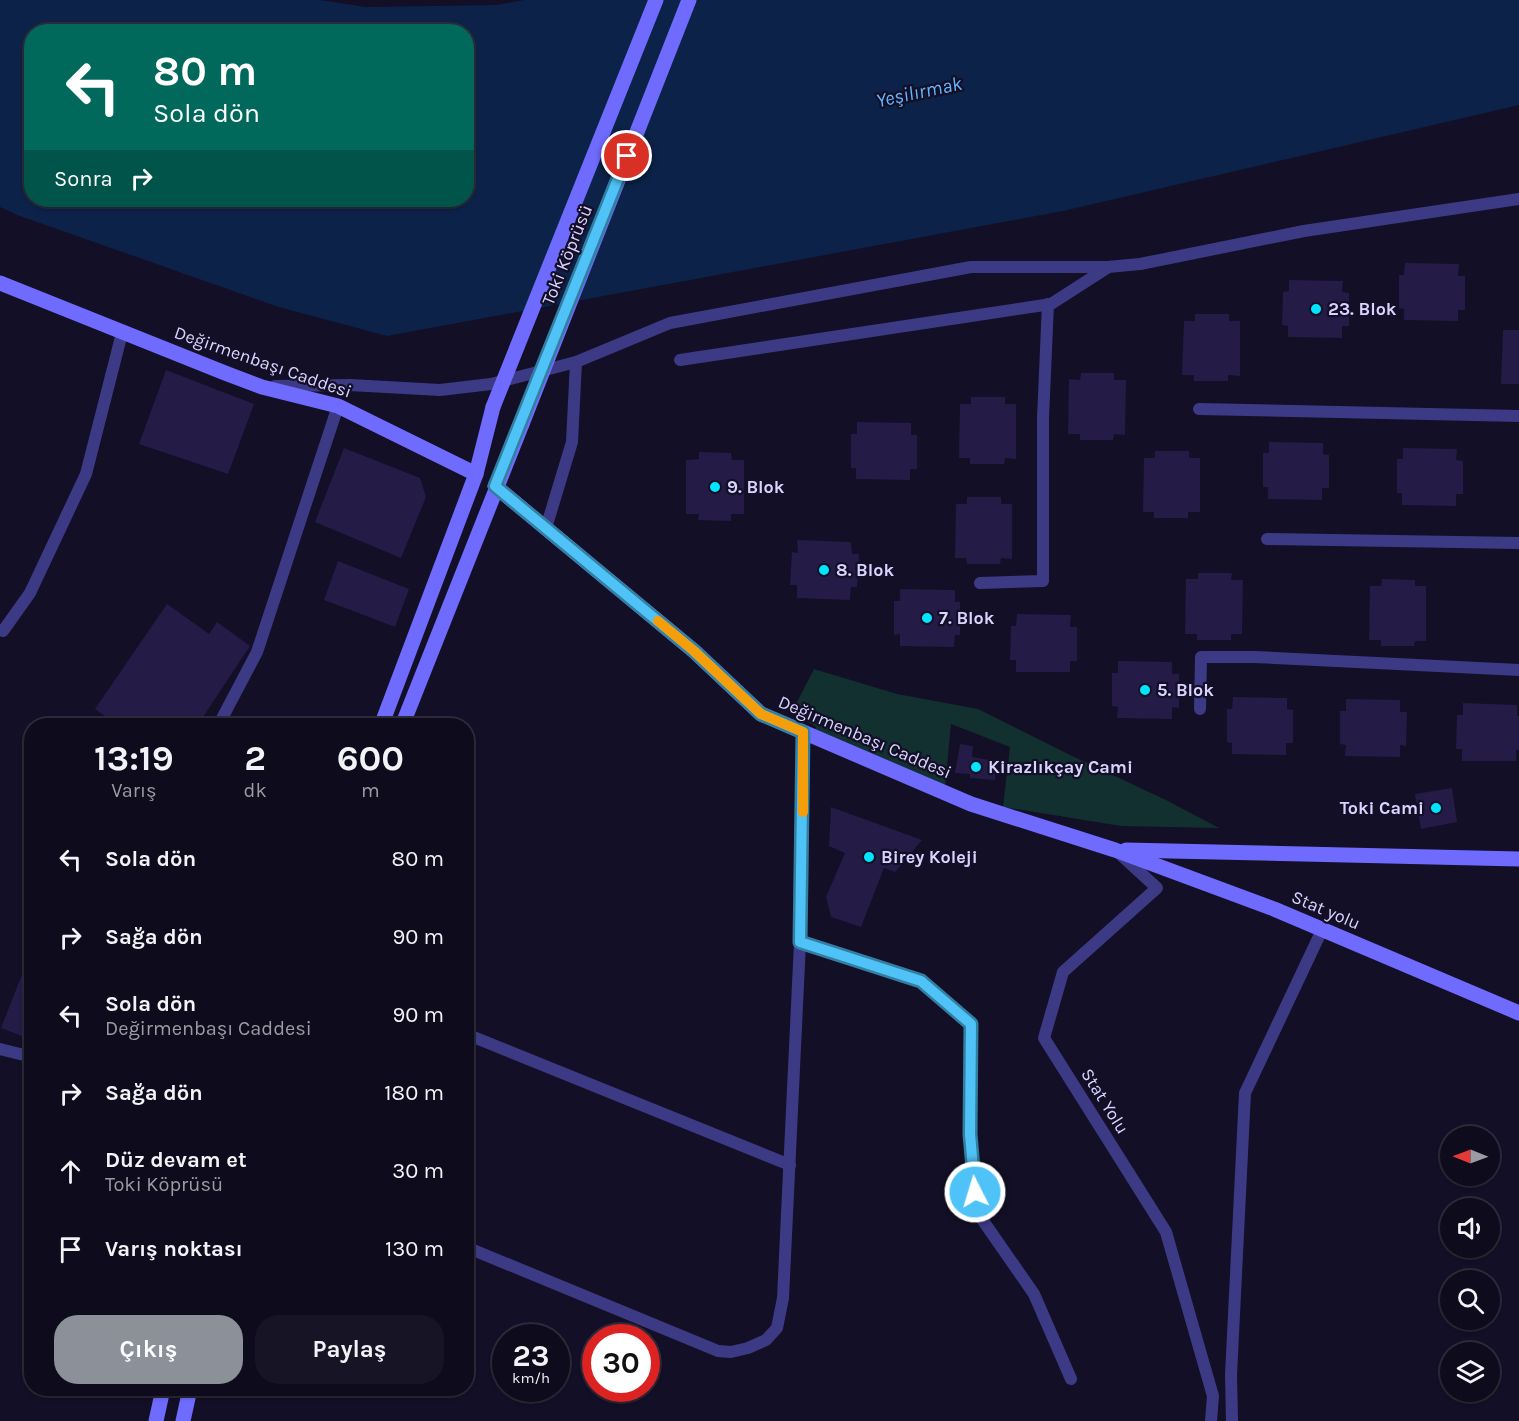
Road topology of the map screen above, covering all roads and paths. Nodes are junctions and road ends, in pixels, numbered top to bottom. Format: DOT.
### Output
graph roads {
  1 [pos="656,0"];
  2 [pos="689,0"];
  3 [pos="1519,199"];
  4 [pos="1108,267"];
  5 [pos="0,283"];
  6 [pos="1048,304"];
  7 [pos="122,333"];
  8 [pos="680,360"];
  9 [pos="576,362"];
  10 [pos="262,387"];
  11 [pos="338,406"];
  12 [pos="1199,408"];
  13 [pos="1519,416"];
  14 [pos="476,474"];
  15 [pos="495,486"];
  16 [pos="546,528"];
  17 [pos="1267,539"];
  18 [pos="1519,543"];
  19 [pos="980,583"];
  20 [pos="3,631"];
  21 [pos="1519,670"];
  22 [pos="1200,709"];
  23 [pos="222,718"];
  24 [pos="384,718"];
  25 [pos="405,718"];
  26 [pos="803,732"];
  27 [pos="1115,850"];
  28 [pos="1519,859"];
  29 [pos="1322,930"];
  30 [pos="800,942"];
  31 [pos="1519,1013"];
  32 [pos="474,1037"];
  33 [pos="0,1049"];
  34 [pos="24,1056"];
  35 [pos="790,1165"];
  36 [pos="474,1250"];
  37 [pos="1071,1379"];
  38 [pos="162,1396"];
  39 [pos="188,1396"];
  40 [pos="156,1421"];
  41 [pos="183,1421"];
  42 [pos="1210,1421"];
  43 [pos="1232,1421"];
  1 -- 14 [label="street, bridge"];
  2 -- 15 [label="street, Toki Köprüsü, bridge"];
  3 -- 4 [label="street"];
  4 -- 6 [label="street"];
  4 -- 9 [label="street"];
  5 -- 7 [label="street, Değirmenbaşı Caddesi"];
  6 -- 8 [label="street"];
  6 -- 19 [label="street"];
  7 -- 10 [label="street, Değirmenbaşı Caddesi"];
  7 -- 20 [label="street"];
  9 -- 10 [label="street"];
  9 -- 16 [label="street"];
  10 -- 11 [label="street, Değirmenbaşı Caddesi"];
  11 -- 14 [label="street, Değirmenbaşı Caddesi"];
  11 -- 23 [label="street"];
  12 -- 13 [label="street"];
  14 -- 24 [label="street"];
  15 -- 16 [label="street, Değirmenbaşı Caddesi"];
  15 -- 25 [label="street, Toki Köprüsü"];
  16 -- 26 [label="street, Değirmenbaşı Caddesi"];
  17 -- 18 [label="street"];
  21 -- 22 [label="street"];
  26 -- 27 [label="street, Değirmenbaşı Caddesi"];
  26 -- 30 [label="street"];
  27 -- 28 [label="street"];
  27 -- 29 [label="street, Stat yolu"];
  27 -- 42 [label="street, Stat Yolu"];
  29 -- 31 [label="street, Stat yolu"];
  29 -- 43 [label="street"];
  30 -- 35 [label="street"];
  30 -- 37 [label="street"];
  32 -- 35 [label="street"];
  33 -- 34 [label="street"];
  35 -- 36 [label="street"];
  38 -- 40 [label="street"];
  39 -- 41 [label="street"];
}
